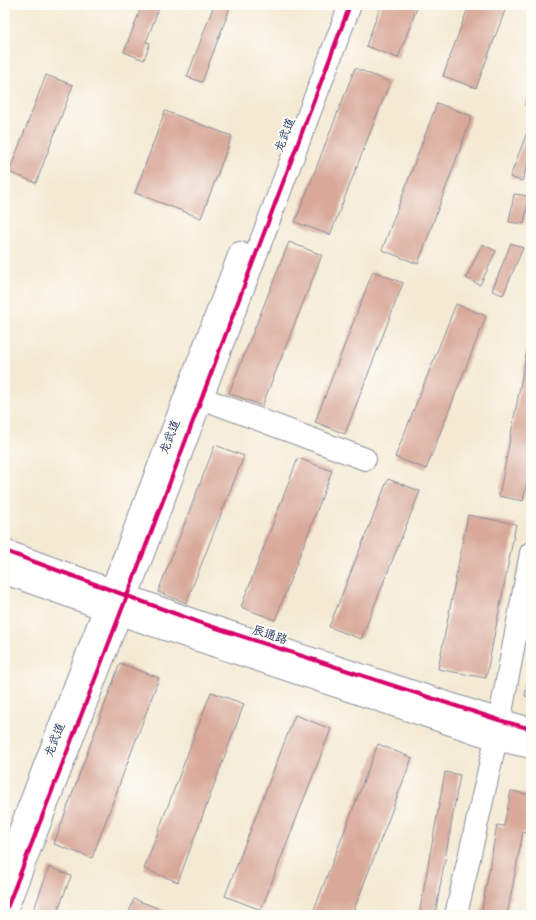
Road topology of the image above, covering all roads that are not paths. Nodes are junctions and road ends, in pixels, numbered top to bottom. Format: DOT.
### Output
graph roads {
  1 [pos="335,5"];
  2 [pos="350,5"];
  3 [pos="194,395"];
  4 [pos="365,459"];
  5 [pos="5,551"];
  6 [pos="531,553"];
  7 [pos="5,573"];
  8 [pos="116,603"];
  9 [pos="531,729"];
  10 [pos="497,730"];
  11 [pos="531,747"];
  12 [pos="5,870"];
  13 [pos="5,913"];
  14 [pos="456,915"];
  1 -- 3 [label="street, 龙武道"];
  2 -- 3 [label="street"];
  3 -- 4 [label="street"];
  3 -- 8 [label="street, 龙武道"];
  5 -- 8 [label="street"];
  6 -- 10 [label="street"];
  7 -- 8 [label="street"];
  8 -- 10 [label="street"];
  8 -- 12 [label="street, 龙武道"];
  8 -- 13 [label="street"];
  9 -- 10 [label="street"];
  10 -- 11 [label="street"];
  10 -- 14 [label="street"];
}
